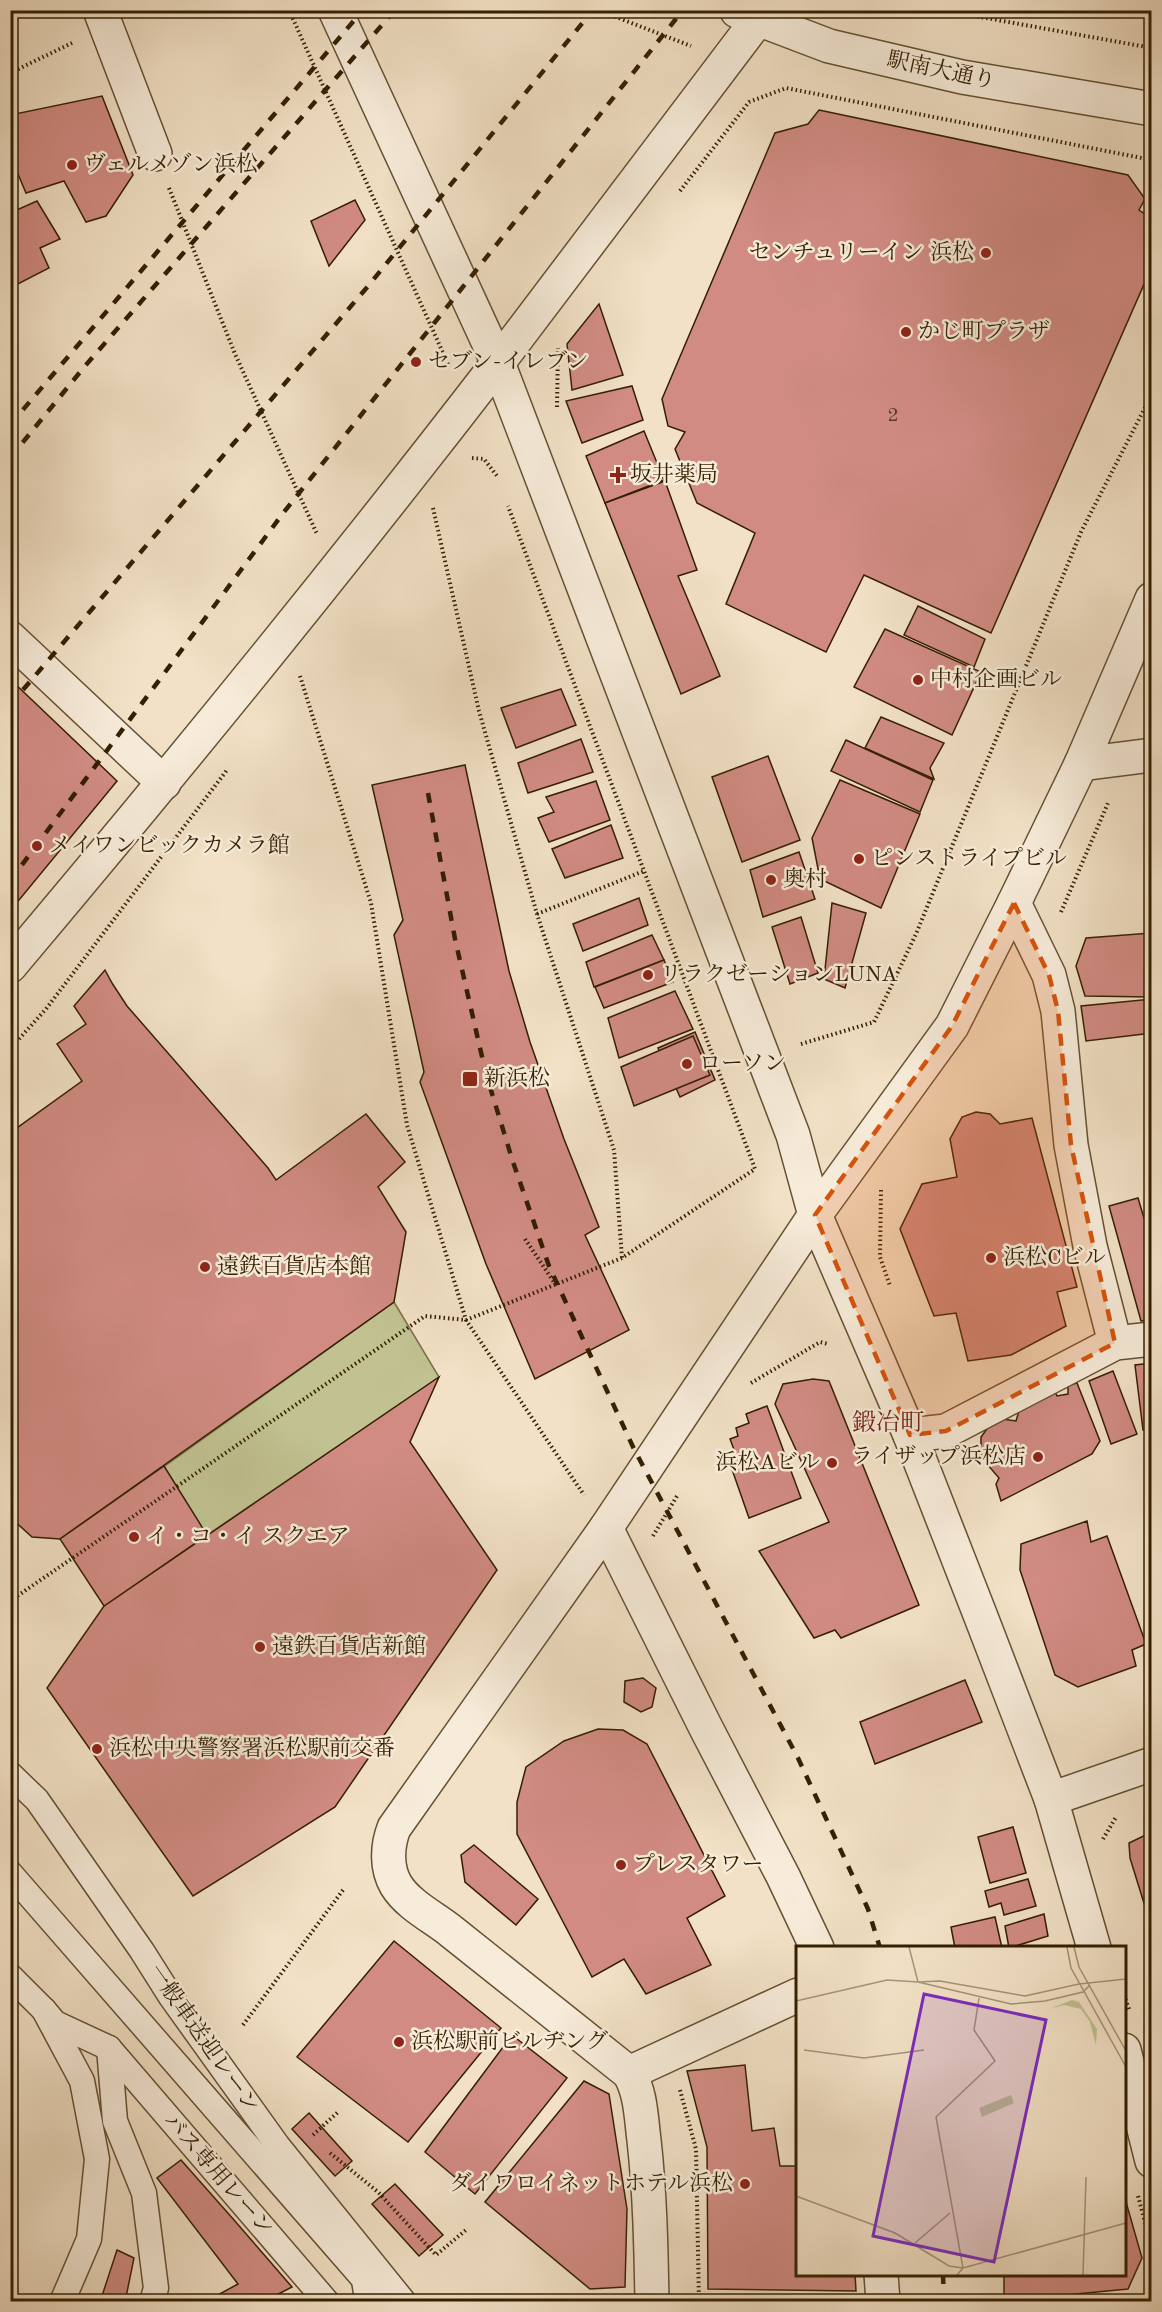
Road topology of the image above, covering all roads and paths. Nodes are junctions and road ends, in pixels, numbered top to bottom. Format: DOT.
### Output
graph roads {
  1 [pos="99,10"];
  2 [pos="290,10"];
  3 [pos="335,10"];
  4 [pos="598,10"];
  5 [pos="942,10"];
  6 [pos="754,13"];
  7 [pos="75,42"];
  8 [pos="1152,48"];
  9 [pos="692,55"];
  10 [pos="10,74"];
  11 [pos="1152,109"];
  12 [pos="155,154"];
  13 [pos="1152,160"];
  14 [pos="676,196"];
  15 [pos="558,345"];
  16 [pos="498,363"];
  17 [pos="447,371"];
  18 [pos="1152,394"];
  19 [pos="557,407"];
  20 [pos="462,458"];
  21 [pos="500,483"];
  22 [pos="432,505"];
  23 [pos="508,505"];
  24 [pos="326,529"];
  25 [pos="1152,598"];
  26 [pos="10,638"];
  27 [pos="292,683"];
  28 [pos="1152,755"];
  29 [pos="1081,764"];
  30 [pos="229,766"];
  31 [pos="164,783"];
  32 [pos="1110,799"];
  33 [pos="644,871"];
  34 [pos="1014,903"];
  35 [pos="537,914"];
  36 [pos="1060,916"];
  37 [pos="10,966"];
  38 [pos="796,1034"];
  39 [pos="10,1049"];
  40 [pos="881,1188"];
  41 [pos="814,1215"];
  42 [pos="525,1239"];
  43 [pos="622,1258"];
  44 [pos="556,1285"];
  45 [pos="892,1290"];
  46 [pos="466,1320"];
  47 [pos="1152,1339"];
  48 [pos="1115,1343"];
  49 [pos="831,1345"];
  50 [pos="750,1383"];
  51 [pos="910,1436"];
  52 [pos="682,1487"];
  53 [pos="606,1528"];
  54 [pos="652,1536"];
  55 [pos="10,1601"];
  56 [pos="1152,1764"];
  57 [pos="10,1774"];
  58 [pos="1051,1799"];
  59 [pos="10,1873"];
  60 [pos="343,1890"];
  61 [pos="817,1946"];
  62 [pos="1094,1946"];
  63 [pos="10,1976"];
  64 [pos="796,1996"];
  65 [pos="44,2010"];
  66 [pos="243,2025"];
  67 [pos="109,2048"];
  68 [pos="1126,2054"];
  69 [pos="629,2073"];
  70 [pos="680,2088"];
  71 [pos="338,2112"];
  72 [pos="318,2140"];
  73 [pos="324,2146"];
  74 [pos="1152,2161"];
  75 [pos="466,2230"];
  76 [pos="881,2276"];
  77 [pos="1152,2285"];
  78 [pos="386,2297"];
  79 [pos="62,2301"];
  80 [pos="152,2301"];
  81 [pos="327,2301"];
  82 [pos="652,2301"];
  83 [pos="699,2301"];
  84 [pos="883,2301"];
  85 [pos="1143,2301"];
  1 -- 12 [label="street"];
  2 -- 17 [label="path"];
  3 -- 16 [label="street"];
  4 -- 9 [label="path"];
  5 -- 8 [label="path"];
  6 -- 11 [label="street, 駅南大通り"];
  6 -- 16 [label="street"];
  7 -- 10 [label="path"];
  12 -- 24 [label="path"];
  13 -- 14 [label="path"];
  15 -- 19 [label="path"];
  16 -- 31 [label="street"];
  16 -- 41 [label="street"];
  18 -- 38 [label="path"];
  20 -- 21 [label="path"];
  22 -- 35 [label="path"];
  23 -- 33 [label="path"];
  25 -- 29 [label="street"];
  26 -- 31 [label="street"];
  27 -- 46 [label="path"];
  28 -- 29 [label="street"];
  29 -- 34 [label="street"];
  30 -- 39 [label="path"];
  31 -- 37 [label="street"];
  32 -- 36 [label="path"];
  33 -- 35 [label="path"];
  33 -- 43 [label="path"];
  34 -- 41 [label="street"];
  34 -- 48 [label="street"];
  35 -- 43 [label="path"];
  40 -- 45 [label="path"];
  41 -- 51 [label="street"];
  41 -- 53 [label="street"];
  42 -- 44 [label="path"];
  43 -- 44 [label="path"];
  44 -- 46 [label="path"];
  46 -- 53 [label="path"];
  46 -- 55 [label="path"];
  47 -- 48 [label="street"];
  48 -- 51 [label="street"];
  49 -- 50 [label="path"];
  51 -- 58 [label="street"];
  52 -- 54 [label="path"];
  53 -- 61 [label="street"];
  53 -- 69 [label="street"];
  56 -- 58 [label="street"];
  57 -- 78 [label="lane, 一般車送迎レーン"];
  58 -- 62 [label="street"];
  59 -- 78 [label="lane, 一般車送迎レーン"];
  60 -- 66 [label="path"];
  63 -- 65 [label="lane, バス専用レーン"];
  64 -- 69 [label="street"];
  65 -- 67 [label="lane, バス専用レーン"];
  65 -- 79 [label="lane, バス専用レーン"];
  67 -- 80 [label="lane"];
  67 -- 81 [label="lane, バス専用レーン"];
  68 -- 74 [label="street"];
  69 -- 82 [label="street"];
  70 -- 83 [label="path"];
  71 -- 72 [label="path"];
  73 -- 75 [label="path"];
  76 -- 84 [label="street"];
  77 -- 85 [label="path"];
}
